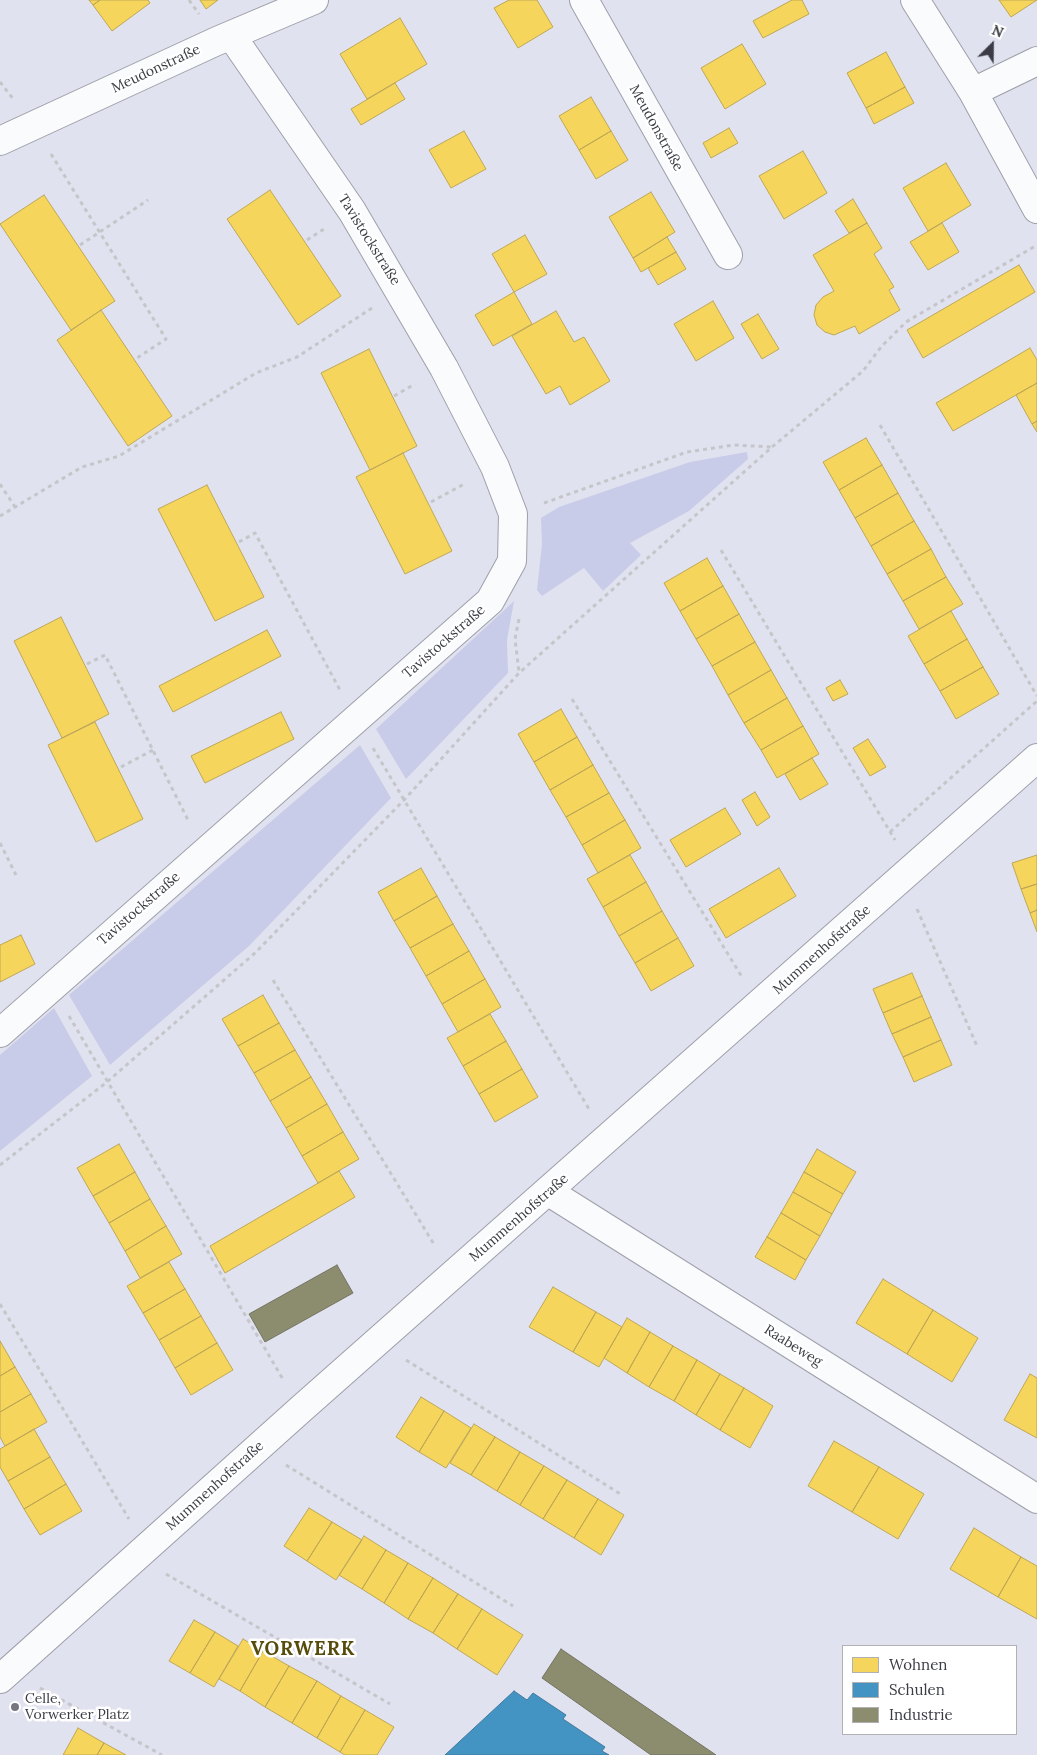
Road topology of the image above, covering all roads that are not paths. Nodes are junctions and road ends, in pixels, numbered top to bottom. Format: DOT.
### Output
graph roads {
  1 [pos="314,0"];
  2 [pos="584,0"];
  3 [pos="915,0"];
  4 [pos="231,35"];
  5 [pos="1037,60"];
  6 [pos="973,92"];
  7 [pos="0,141"];
  8 [pos="1037,209"];
  9 [pos="728,255"];
  10 [pos="1037,758"];
  11 [pos="0,1033"];
  12 [pos="549,1192"];
  13 [pos="1037,1499"];
  14 [pos="4,1675"];
  1 -- 4 [label="street, Meudonstraße"];
  2 -- 9 [label="street, Meudonstraße"];
  3 -- 6 [label="street"];
  4 -- 7 [label="street, Meudonstraße"];
  4 -- 11 [label="street, Tavistockstraße"];
  5 -- 6 [label="street"];
  6 -- 8 [label="street"];
  10 -- 12 [label="street, Mummenhofstraße"];
  12 -- 13 [label="street, Raabeweg"];
  12 -- 14 [label="street, Mummenhofstraße"];
}
